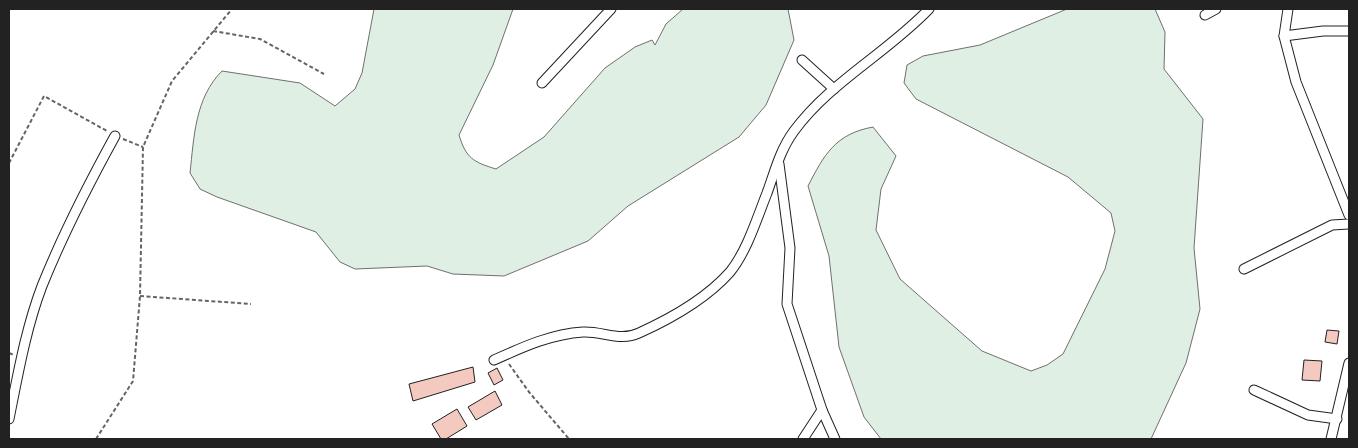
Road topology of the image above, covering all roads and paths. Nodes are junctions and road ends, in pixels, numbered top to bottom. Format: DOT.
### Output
graph roads {
  1 [pos="232,9"];
  2 [pos="611,9"];
  3 [pos="928,9"];
  4 [pos="1216,9"];
  5 [pos="1288,9"];
  6 [pos="1204,15"];
  7 [pos="213,31"];
  8 [pos="1349,31"];
  9 [pos="1284,36"];
  10 [pos="802,60"];
  11 [pos="324,74"];
  12 [pos="542,83"];
  13 [pos="834,89"];
  14 [pos="115,136"];
  15 [pos="143,147"];
  16 [pos="779,155"];
  17 [pos="9,163"];
  18 [pos="1349,214"];
  19 [pos="1349,224"];
  20 [pos="1244,269"];
  21 [pos="140,296"];
  22 [pos="251,304"];
  23 [pos="504,355"];
  24 [pos="494,360"];
  25 [pos="1349,363"];
  26 [pos="1254,390"];
  27 [pos="822,410"];
  28 [pos="9,419"];
  29 [pos="1337,419"];
  30 [pos="96,439"];
  31 [pos="569,439"];
  32 [pos="803,439"];
  33 [pos="835,439"];
  34 [pos="1331,439"];
  1 -- 7 [label="path"];
  2 -- 12 [label="street"];
  3 -- 13 [label="street"];
  4 -- 6 [label="street"];
  5 -- 9 [label="street"];
  7 -- 11 [label="path"];
  7 -- 15 [label="path"];
  8 -- 9 [label="street"];
  9 -- 18 [label="street"];
  10 -- 13 [label="street"];
  13 -- 16 [label="street"];
  14 -- 15 [label="path"];
  14 -- 17 [label="path"];
  14 -- 28 [label="street"];
  15 -- 21 [label="path"];
  16 -- 23 [label="street"];
  16 -- 27 [label="street"];
  19 -- 20 [label="street"];
  21 -- 22 [label="path"];
  21 -- 30 [label="path"];
  23 -- 24 [label="street"];
  23 -- 31 [label="path"];
  25 -- 29 [label="street"];
  26 -- 29 [label="street"];
  27 -- 32 [label="street"];
  27 -- 33 [label="street"];
  29 -- 34 [label="street"];
}
